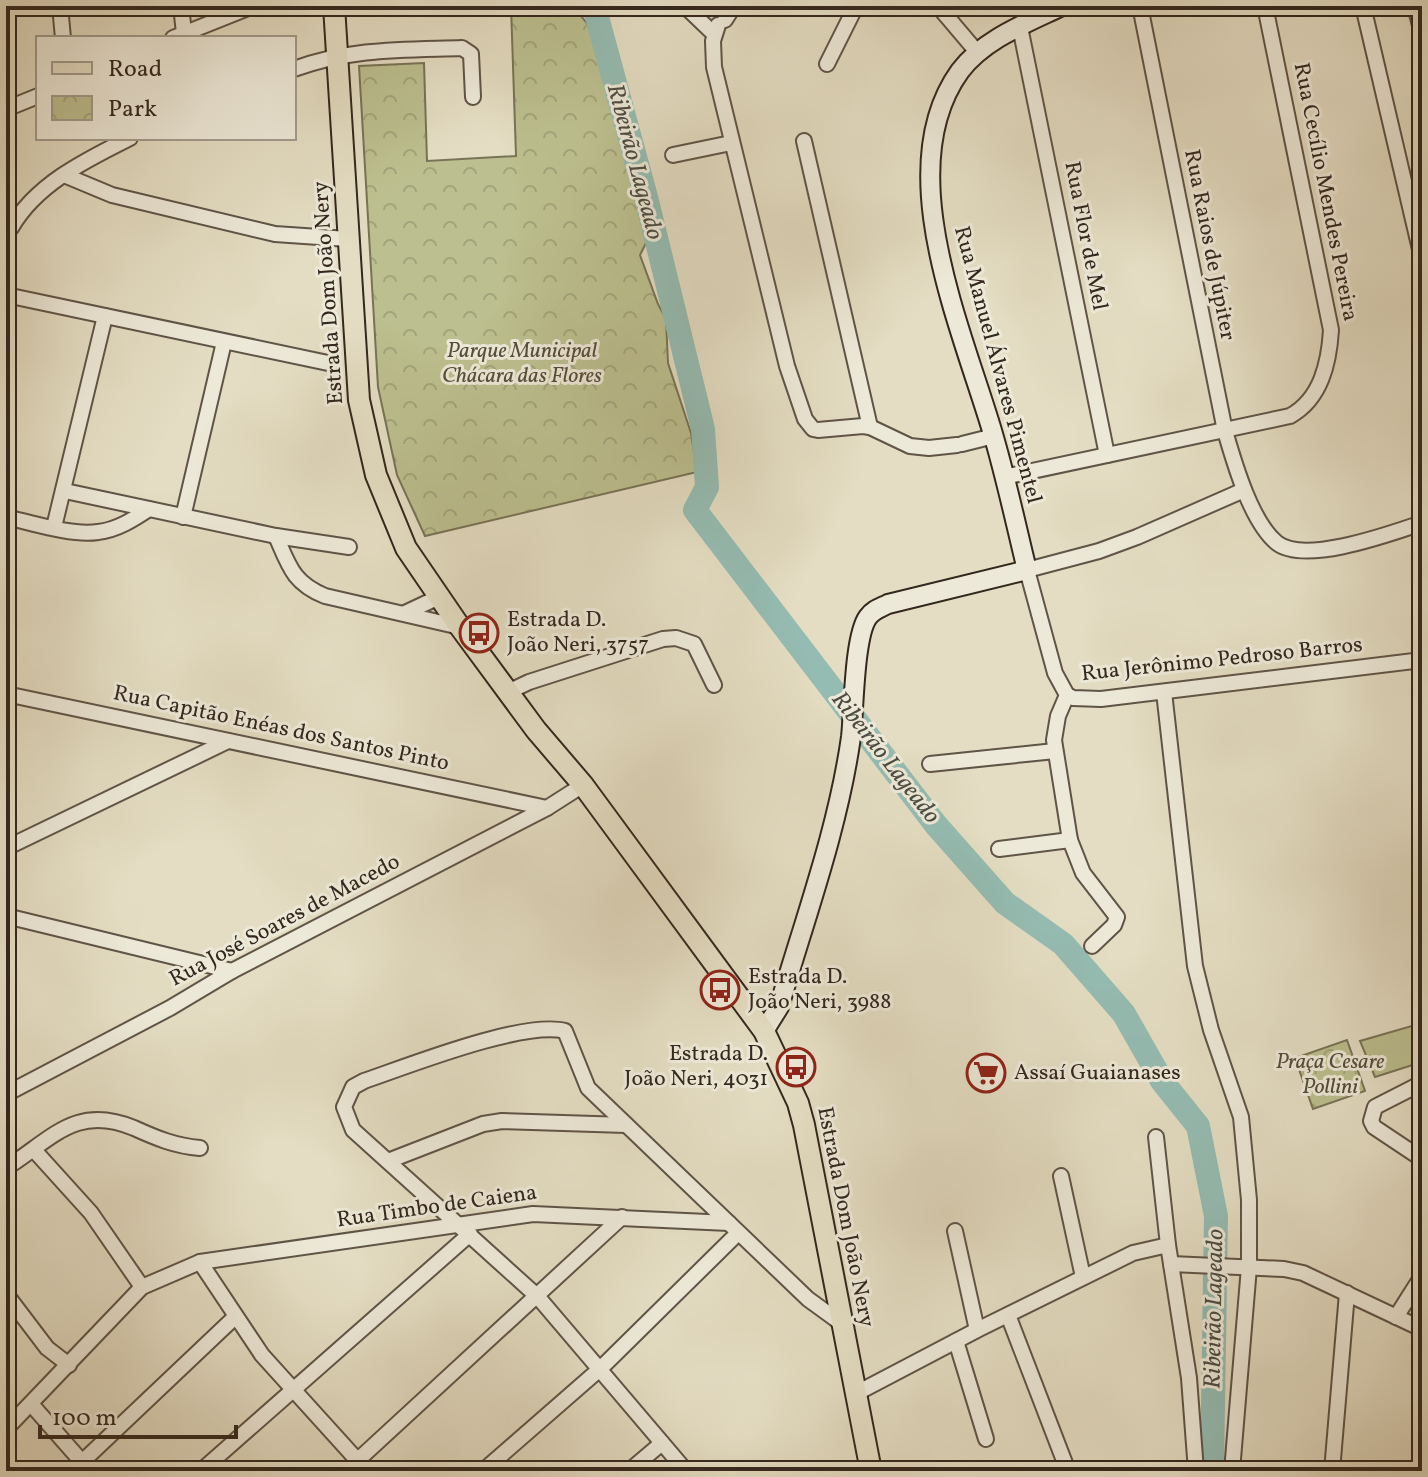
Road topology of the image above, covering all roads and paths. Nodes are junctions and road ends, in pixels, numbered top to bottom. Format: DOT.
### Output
graph roads {
  1 [pos="60,6"];
  2 [pos="181,6"];
  3 [pos="253,6"];
  4 [pos="334,6"];
  5 [pos="681,6"];
  6 [pos="734,6"];
  7 [pos="856,6"];
  8 [pos="938,6"];
  9 [pos="1062,6"];
  10 [pos="1140,6"];
  11 [pos="1265,6"];
  12 [pos="1363,6"];
  13 [pos="1415,6"];
  14 [pos="719,26"];
  15 [pos="1020,27"];
  16 [pos="1422,33"];
  17 [pos="63,36"];
  18 [pos="178,36"];
  19 [pos="977,52"];
  20 [pos="336,55"];
  21 [pos="827,64"];
  22 [pos="296,68"];
  23 [pos="36,97"];
  24 [pos="473,97"];
  25 [pos="6,109"];
  26 [pos="126,140"];
  27 [pos="804,141"];
  28 [pos="731,143"];
  29 [pos="673,155"];
  30 [pos="64,175"];
  31 [pos="11,228"];
  32 [pos="348,239"];
  33 [pos="1422,258"];
  34 [pos="6,295"];
  35 [pos="105,316"];
  36 [pos="224,342"];
  37 [pos="328,363"];
  38 [pos="870,427"];
  39 [pos="1225,431"];
  40 [pos="994,436"];
  41 [pos="1107,455"];
  42 [pos="1004,477"];
  43 [pos="1244,490"];
  44 [pos="65,491"];
  45 [pos="149,509"];
  46 [pos="6,517"];
  47 [pos="183,517"];
  48 [pos="397,523"];
  49 [pos="1422,523"];
  50 [pos="54,527"];
  51 [pos="276,536"];
  52 [pos="349,547"];
  53 [pos="1027,570"];
  54 [pos="439,597"];
  55 [pos="405,613"];
  56 [pos="460,627"];
  57 [pos="1422,660"];
  58 [pos="714,685"];
  59 [pos="514,690"];
  60 [pos="1164,692"];
  61 [pos="6,694"];
  62 [pos="1067,695"];
  63 [pos="229,741"];
  64 [pos="1055,751"];
  65 [pos="930,764"];
  66 [pos="583,785"];
  67 [pos="547,808"];
  68 [pos="1070,840"];
  69 [pos="6,848"];
  70 [pos="999,849"];
  71 [pos="6,916"];
  72 [pos="1092,946"];
  73 [pos="232,971"];
  74 [pos="764,1031"];
  75 [pos="1422,1083"];
  76 [pos="6,1094"];
  77 [pos="626,1125"];
  78 [pos="1156,1137"];
  79 [pos="200,1148"];
  80 [pos="34,1150"];
  81 [pos="1422,1159"];
  82 [pos="388,1161"];
  83 [pos="6,1168"];
  84 [pos="1061,1176"];
  85 [pos="622,1217"];
  86 [pos="734,1228"];
  87 [pos="465,1229"];
  88 [pos="955,1231"];
  89 [pos="1168,1245"];
  90 [pos="200,1262"];
  91 [pos="1171,1264"];
  92 [pos="1249,1267"];
  93 [pos="1422,1276"];
  94 [pos="1083,1277"];
  95 [pos="142,1287"];
  96 [pos="1347,1293"];
  97 [pos="6,1294"];
  98 [pos="538,1297"];
  99 [pos="1008,1315"];
  100 [pos="235,1317"];
  101 [pos="1396,1317"];
  102 [pos="841,1323"];
  103 [pos="1422,1329"];
  104 [pos="977,1330"];
  105 [pos="956,1341"];
  106 [pos="69,1365"];
  107 [pos="601,1368"];
  108 [pos="291,1390"];
  109 [pos="855,1394"];
  110 [pos="31,1404"];
  111 [pos="6,1429"];
  112 [pos="986,1439"];
  113 [pos="662,1443"];
  114 [pos="86,1466"];
  115 [pos="362,1466"];
  116 [pos="201,1471"];
  117 [pos="346,1471"];
  118 [pos="483,1471"];
  119 [pos="629,1471"];
  120 [pos="686,1471"];
  121 [pos="871,1471"];
  122 [pos="1068,1471"];
  123 [pos="1196,1471"];
  124 [pos="1232,1471"];
  125 [pos="1332,1471"];
  1 -- 17 [label="street"];
  2 -- 18 [label="street"];
  3 -- 18 [label="street"];
  4 -- 20 [label="main road, Estrada Dom João Nery"];
  5 -- 14 [label="street"];
  6 -- 14 [label="street"];
  7 -- 21 [label="street"];
  8 -- 19 [label="street"];
  9 -- 15 [label="street, Rua Manuel Álvares Pimentel"];
  10 -- 39 [label="street, Rua Raios de Júpiter"];
  11 -- 39 [label="street, Rua Cecílio Mendes Pereira"];
  12 -- 33 [label="street"];
  13 -- 16 [label="street"];
  14 -- 28 [label="street"];
  15 -- 19 [label="street, Rua Manuel Álvares Pimentel"];
  15 -- 41 [label="street, Rua Flor de Mel"];
  19 -- 40 [label="street, Rua Manuel Álvares Pimentel"];
  20 -- 22 [label="street"];
  20 -- 24 [label="street"];
  20 -- 32 [label="main road, Estrada Dom João Nery"];
  23 -- 25 [label="street"];
  26 -- 30 [label="street"];
  27 -- 38 [label="street"];
  28 -- 29 [label="street"];
  28 -- 38 [label="street"];
  30 -- 31 [label="street"];
  30 -- 32 [label="street"];
  32 -- 48 [label="main road, Estrada Dom João Nery"];
  34 -- 35 [label="street"];
  35 -- 36 [label="street"];
  35 -- 44 [label="street"];
  36 -- 37 [label="street"];
  36 -- 47 [label="street"];
  38 -- 40 [label="street"];
  39 -- 41 [label="street, Rua Cecílio Mendes Pereira"];
  39 -- 43 [label="street, Rua Raios de Júpiter"];
  40 -- 42 [label="street, Rua Manuel Álvares Pimentel"];
  41 -- 42 [label="street, Rua Cecílio Mendes Pereira"];
  42 -- 53 [label="street, Rua Manuel Álvares Pimentel"];
  43 -- 49 [label="street, Rua Raios de Júpiter"];
  43 -- 53 [label="street"];
  44 -- 45 [label="street"];
  44 -- 50 [label="street"];
  45 -- 47 [label="street"];
  45 -- 50 [label="street"];
  46 -- 50 [label="street"];
  47 -- 51 [label="street"];
  48 -- 54 [label="main road, Estrada Dom João Nery"];
  48 -- 59 [label="main road, Estrada Dom João Nery"];
  51 -- 52 [label="street"];
  51 -- 55 [label="street"];
  53 -- 62 [label="street, Rua Manuel Álvares Pimentel"];
  53 -- 74 [label="street"];
  54 -- 55 [label="street"];
  54 -- 56 [label="main road, Estrada Dom João Nery"];
  55 -- 56 [label="street"];
  56 -- 59 [label="main road, Estrada Dom João Nery"];
  57 -- 60 [label="street, Rua Jerônimo Pedroso Barros"];
  58 -- 59 [label="street"];
  59 -- 66 [label="main road, Estrada Dom João Nery"];
  60 -- 62 [label="street, Rua Jerônimo Pedroso Barros"];
  60 -- 92 [label="street"];
  61 -- 63 [label="street, Rua Capitão Enéas dos Santos Pinto"];
  62 -- 64 [label="street, Rua Jerônimo Pedroso Barros"];
  63 -- 67 [label="street, Rua Capitão Enéas dos Santos Pinto"];
  63 -- 69 [label="street"];
  64 -- 65 [label="street"];
  64 -- 68 [label="street, Rua Jerônimo Pedroso Barros"];
  66 -- 67 [label="street, Rua José Soares de Macedo"];
  66 -- 74 [label="main road, Estrada Dom João Nery"];
  67 -- 73 [label="street, Rua José Soares de Macedo"];
  68 -- 70 [label="street"];
  68 -- 72 [label="street, Rua Jerônimo Pedroso Barros"];
  71 -- 73 [label="street"];
  73 -- 76 [label="street, Rua José Soares de Macedo"];
  74 -- 102 [label="main road, Estrada Dom João Nery"];
  75 -- 81 [label="street"];
  77 -- 82 [label="street"];
  77 -- 82 [label="street"];
  77 -- 86 [label="street"];
  78 -- 89 [label="street"];
  79 -- 80 [label="street"];
  80 -- 83 [label="street"];
  80 -- 95 [label="street"];
  82 -- 87 [label="street"];
  84 -- 94 [label="street"];
  85 -- 86 [label="street, Rua Timbo de Caiena"];
  85 -- 87 [label="street, Rua Timbo de Caiena"];
  85 -- 98 [label="street"];
  86 -- 102 [label="street"];
  86 -- 107 [label="street"];
  87 -- 90 [label="street, Rua Timbo de Caiena"];
  87 -- 98 [label="street"];
  87 -- 108 [label="street"];
  88 -- 104 [label="street"];
  89 -- 91 [label="street"];
  89 -- 94 [label="street"];
  90 -- 95 [label="street, Rua Timbo de Caiena"];
  90 -- 100 [label="street"];
  91 -- 92 [label="street"];
  91 -- 123 [label="street"];
  92 -- 96 [label="street"];
  92 -- 124 [label="street"];
  93 -- 101 [label="street"];
  94 -- 99 [label="street"];
  95 -- 106 [label="street"];
  96 -- 101 [label="street"];
  96 -- 125 [label="street"];
  97 -- 106 [label="street"];
  98 -- 107 [label="street"];
  98 -- 115 [label="street"];
  99 -- 104 [label="street"];
  99 -- 122 [label="street"];
  100 -- 108 [label="street"];
  100 -- 114 [label="street"];
  101 -- 103 [label="street"];
  102 -- 109 [label="main road, Estrada Dom João Nery"];
  104 -- 105 [label="street"];
  105 -- 109 [label="street"];
  105 -- 112 [label="street"];
  106 -- 110 [label="street"];
  107 -- 113 [label="street"];
  107 -- 118 [label="street"];
  108 -- 115 [label="street"];
  108 -- 116 [label="street"];
  109 -- 121 [label="main road, Estrada Dom João Nery"];
  110 -- 111 [label="street"];
  110 -- 114 [label="street"];
  113 -- 119 [label="street"];
  113 -- 120 [label="street"];
  115 -- 117 [label="street"];
}
